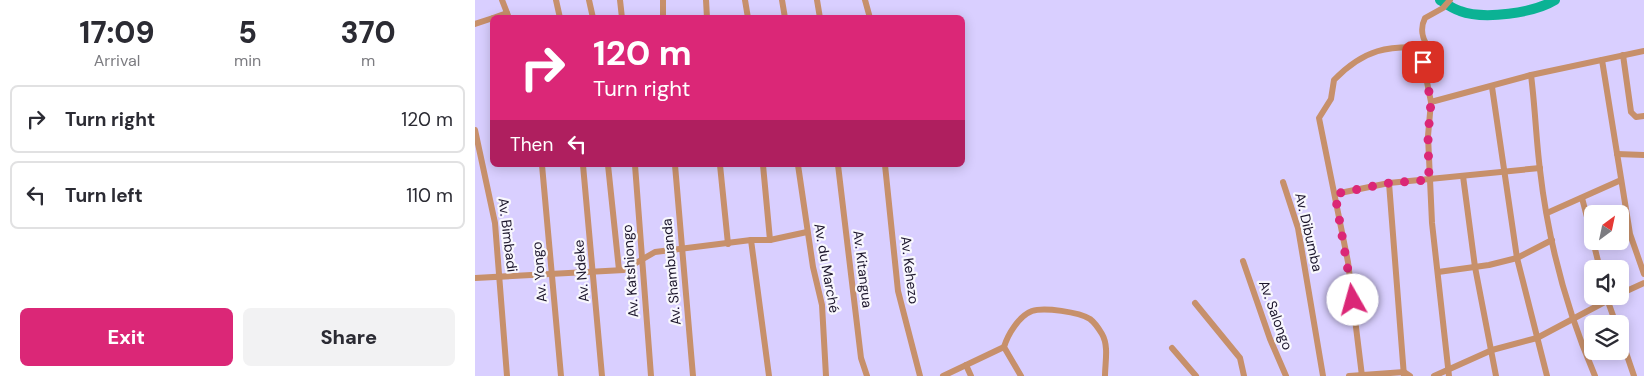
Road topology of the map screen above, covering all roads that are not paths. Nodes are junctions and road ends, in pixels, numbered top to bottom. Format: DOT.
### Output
graph roads {
  1 [pos="502,0"];
  2 [pos="557,0"];
  3 [pos="589,0"];
  4 [pos="620,0"];
  5 [pos="663,0"];
  6 [pos="706,0"];
  7 [pos="745,0"];
  8 [pos="782,0"];
  9 [pos="817,0"];
  10 [pos="865,0"];
  11 [pos="1448,3"];
  12 [pos="508,15"];
  13 [pos="560,15"];
  14 [pos="592,15"];
  15 [pos="622,15"];
  16 [pos="663,15"];
  17 [pos="707,15"];
  18 [pos="747,15"];
  19 [pos="784,15"];
  20 [pos="820,15"];
  21 [pos="869,15"];
  22 [pos="490,19"];
  23 [pos="475,24"];
  24 [pos="1429,48"];
  25 [pos="1644,50"];
  26 [pos="1623,55"];
  27 [pos="1602,60"];
  28 [pos="1531,74"];
  29 [pos="1492,87"];
  30 [pos="1431,102"];
  31 [pos="1644,116"];
  32 [pos="475,130"];
  33 [pos="1617,154"];
  34 [pos="1644,155"];
  35 [pos="542,167"];
  36 [pos="583,167"];
  37 [pos="608,167"];
  38 [pos="635,167"];
  39 [pos="675,167"];
  40 [pos="720,167"];
  41 [pos="763,167"];
  42 [pos="797,167"];
  43 [pos="838,167"];
  44 [pos="885,167"];
  45 [pos="1540,168"];
  46 [pos="1506,171"];
  47 [pos="1463,176"];
  48 [pos="1429,180"];
  49 [pos="1621,180"];
  50 [pos="1283,182"];
  51 [pos="1389,183"];
  52 [pos="1335,194"];
  53 [pos="1582,198"];
  54 [pos="1584,206"];
  55 [pos="1547,213"];
  56 [pos="807,232"];
  57 [pos="751,240"];
  58 [pos="770,240"];
  59 [pos="1552,240"];
  60 [pos="728,244"];
  61 [pos="682,248"];
  62 [pos="1517,258"];
  63 [pos="642,261"];
  64 [pos="1243,261"];
  65 [pos="1475,267"];
  66 [pos="619,270"];
  67 [pos="594,271"];
  68 [pos="1438,272"];
  69 [pos="1644,274"];
  70 [pos="551,276"];
  71 [pos="501,277"];
  72 [pos="475,278"];
  73 [pos="1644,283"];
  74 [pos="1629,290"];
  75 [pos="1195,303"];
  76 [pos="1596,305"];
  77 [pos="1572,318"];
  78 [pos="1537,338"];
  79 [pos="1004,347"];
  80 [pos="1172,348"];
  81 [pos="1492,350"];
  82 [pos="1628,360"];
  83 [pos="966,365"];
  84 [pos="1449,373"];
  85 [pos="1404,374"];
  86 [pos="1362,375"];
  87 [pos="507,376"];
  88 [pos="561,376"];
  89 [pos="602,376"];
  90 [pos="651,376"];
  91 [pos="693,376"];
  92 [pos="769,376"];
  93 [pos="827,376"];
  94 [pos="867,376"];
  95 [pos="920,376"];
  96 [pos="943,376"];
  97 [pos="971,376"];
  98 [pos="1021,376"];
  99 [pos="1105,376"];
  100 [pos="1196,376"];
  101 [pos="1244,376"];
  102 [pos="1286,376"];
  103 [pos="1323,376"];
  104 [pos="1349,376"];
  105 [pos="1410,376"];
  106 [pos="1434,376"];
  107 [pos="1496,376"];
  108 [pos="1547,376"];
  109 [pos="1595,376"];
  110 [pos="1634,376"];
  1 -- 12 [label="street"];
  2 -- 13 [label="street"];
  3 -- 14 [label="street"];
  4 -- 15 [label="street"];
  5 -- 16 [label="street"];
  6 -- 17 [label="street"];
  7 -- 18 [label="street"];
  8 -- 19 [label="street"];
  9 -- 20 [label="street"];
  10 -- 21 [label="street"];
  11 -- 24 [label="street"];
  22 -- 23 [label="street"];
  24 -- 30 [label="street"];
  24 -- 52 [label="street"];
  25 -- 26 [label="street"];
  26 -- 27 [label="street"];
  26 -- 31 [label="street"];
  27 -- 28 [label="street"];
  27 -- 33 [label="street"];
  28 -- 29 [label="street"];
  28 -- 45 [label="street"];
  29 -- 30 [label="street"];
  29 -- 46 [label="street"];
  30 -- 48 [label="street"];
  32 -- 71 [label="street, Av. Bimbadi"];
  33 -- 34 [label="street"];
  33 -- 49 [label="street"];
  35 -- 70 [label="street, Av. Yongo"];
  36 -- 67 [label="street, Av. Ndeke"];
  37 -- 66 [label="street"];
  38 -- 63 [label="street, Av. Katshiongo"];
  39 -- 61 [label="street, Av. Shambuanda"];
  40 -- 60 [label="street"];
  41 -- 58 [label="street"];
  42 -- 56 [label="street, Av. du Marché"];
  43 -- 94 [label="street, Av. Kitangua"];
  44 -- 95 [label="street, Av. Kehezo"];
  45 -- 46 [label="street"];
  45 -- 55 [label="street"];
  46 -- 47 [label="street"];
  46 -- 62 [label="street"];
  47 -- 48 [label="street"];
  47 -- 65 [label="street"];
  48 -- 51 [label="street"];
  48 -- 68 [label="street"];
  49 -- 53 [label="street"];
  49 -- 69 [label="street"];
  50 -- 103 [label="street, Av. Dibumba"];
  51 -- 52 [label="street"];
  51 -- 85 [label="street"];
  52 -- 86 [label="street"];
  53 -- 54 [label="street"];
  53 -- 55 [label="street"];
  55 -- 59 [label="street"];
  56 -- 58 [label="street"];
  56 -- 93 [label="street, Av. du Marché"];
  57 -- 58 [label="street"];
  57 -- 60 [label="street"];
  57 -- 92 [label="street"];
  59 -- 62 [label="street"];
  59 -- 77 [label="street"];
  60 -- 61 [label="street"];
  61 -- 63 [label="street"];
  61 -- 91 [label="street, Av. Shambuanda"];
  62 -- 65 [label="street"];
  62 -- 78 [label="street"];
  63 -- 66 [label="street"];
  63 -- 90 [label="street, Av. Katshiongo"];
  64 -- 102 [label="street, Av. Salongo"];
  65 -- 68 [label="street"];
  65 -- 81 [label="street"];
  66 -- 67 [label="street"];
  67 -- 70 [label="street"];
  67 -- 89 [label="street, Av. Ndeke"];
  68 -- 84 [label="street"];
  70 -- 71 [label="street"];
  70 -- 88 [label="street, Av. Yongo"];
  71 -- 72 [label="street"];
  71 -- 87 [label="street, Av. Bimbadi"];
  73 -- 74 [label="street"];
  75 -- 101 [label="street"];
  76 -- 77 [label="street"];
  77 -- 78 [label="street"];
  77 -- 109 [label="street"];
  78 -- 81 [label="street"];
  78 -- 108 [label="street"];
  79 -- 83 [label="street"];
  79 -- 98 [label="street"];
  79 -- 99 [label="street"];
  80 -- 100 [label="street"];
  81 -- 84 [label="street"];
  81 -- 107 [label="street"];
  82 -- 110 [label="street"];
  83 -- 96 [label="street"];
  83 -- 97 [label="street"];
  84 -- 106 [label="street"];
  85 -- 86 [label="street"];
  85 -- 105 [label="street"];
  86 -- 104 [label="street"];
}
